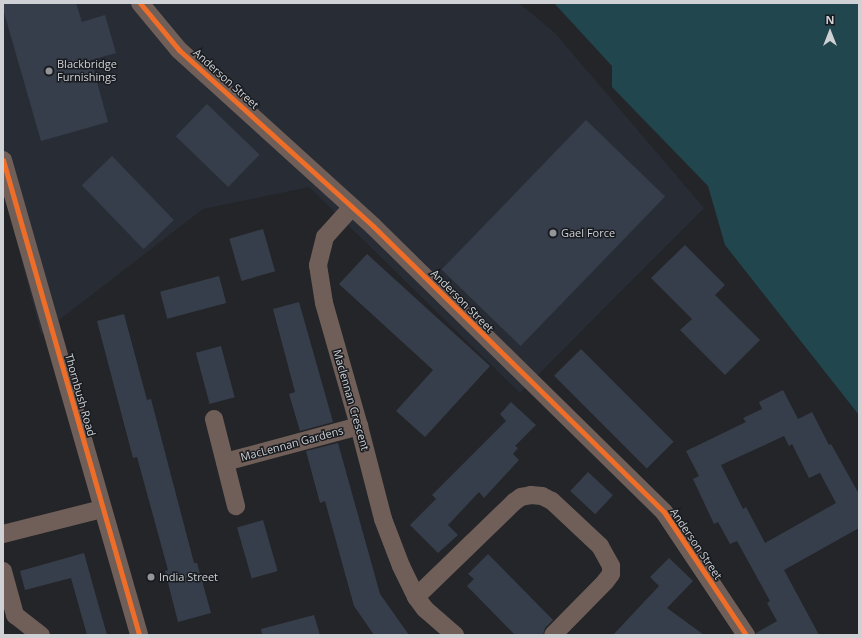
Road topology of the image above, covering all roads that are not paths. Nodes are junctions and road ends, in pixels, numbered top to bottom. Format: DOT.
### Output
graph roads {
  1 [pos="140,3"];
  2 [pos="3,160"];
  3 [pos="352,207"];
  4 [pos="214,419"];
  5 [pos="359,426"];
  6 [pos="225,462"];
  7 [pos="236,506"];
  8 [pos="102,509"];
  9 [pos="3,534"];
  10 [pos="3,571"];
  11 [pos="416,597"];
  12 [pos="41,635"];
  13 [pos="139,635"];
  14 [pos="455,635"];
  15 [pos="553,635"];
  16 [pos="746,635"];
  1 -- 3 [label="street, Anderson Street"];
  2 -- 8 [label="street, Thornbush Road"];
  3 -- 5 [label="street, Maclennan Crescent"];
  3 -- 16 [label="street, Anderson Street"];
  4 -- 6 [label="street, MacLennan Gardens"];
  5 -- 6 [label="street, MacLennan Gardens"];
  5 -- 11 [label="street, Maclennan Crescent"];
  6 -- 7 [label="street, MacLennan Gardens"];
  8 -- 9 [label="street"];
  8 -- 13 [label="street, Thornbush Road"];
  10 -- 12 [label="street"];
  11 -- 14 [label="street, Maclennan Crescent"];
  11 -- 15 [label="street"];
}
